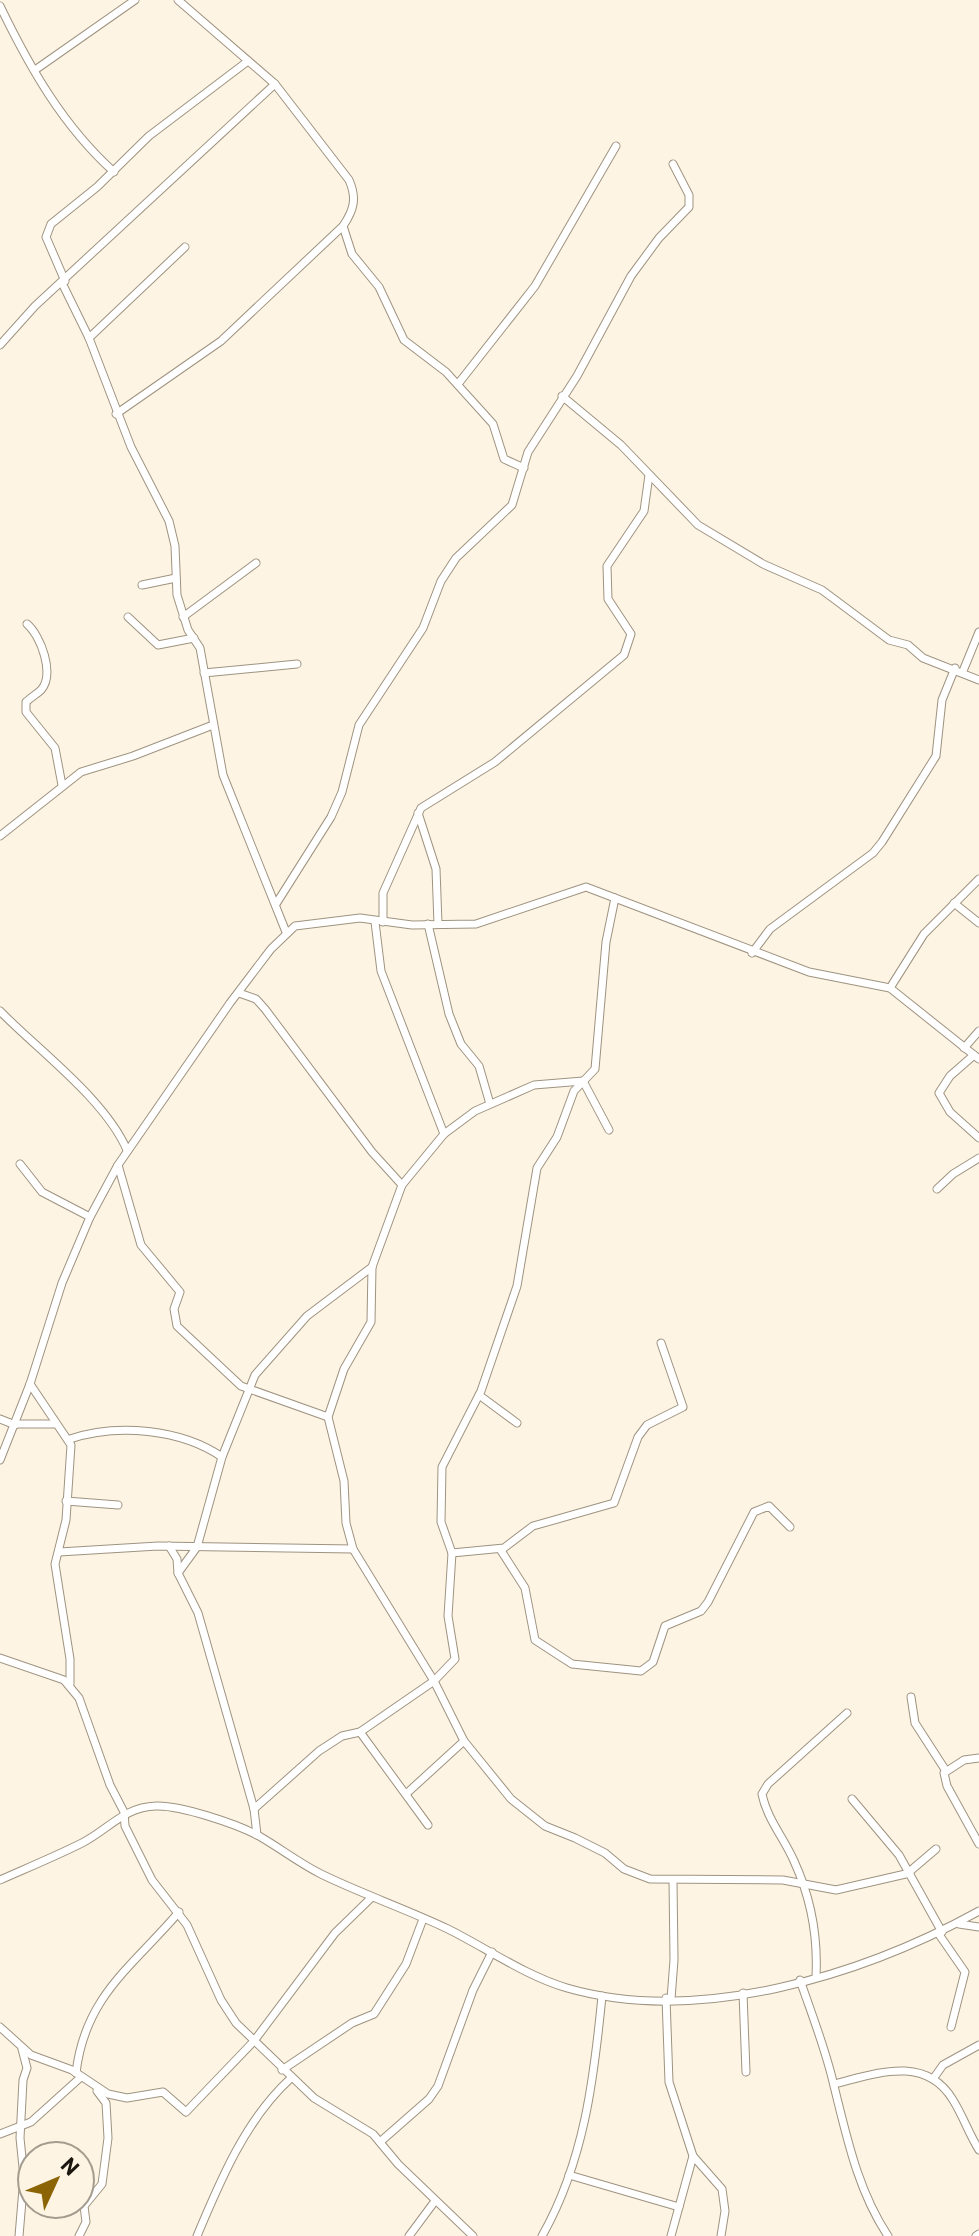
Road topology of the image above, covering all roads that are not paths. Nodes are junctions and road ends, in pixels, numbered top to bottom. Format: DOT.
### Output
graph roads {
  1 [pos="135,0"];
  2 [pos="178,0"];
  3 [pos="0,6"];
  4 [pos="248,61"];
  5 [pos="35,70"];
  6 [pos="275,84"];
  7 [pos="616,146"];
  8 [pos="673,164"];
  9 [pos="114,172"];
  10 [pos="343,226"];
  11 [pos="185,247"];
  12 [pos="63,282"];
  13 [pos="89,338"];
  14 [pos="0,345"];
  15 [pos="458,384"];
  16 [pos="562,396"];
  17 [pos="116,414"];
  18 [pos="524,468"];
  19 [pos="649,475"];
  20 [pos="256,563"];
  21 [pos="176,578"];
  22 [pos="142,585"];
  23 [pos="128,617"];
  24 [pos="183,617"];
  25 [pos="27,624"];
  26 [pos="979,632"];
  27 [pos="194,638"];
  28 [pos="297,664"];
  29 [pos="959,670"];
  30 [pos="204,673"];
  31 [pos="979,680"];
  32 [pos="213,725"];
  33 [pos="62,785"];
  34 [pos="418,813"];
  35 [pos="0,836"];
  36 [pos="979,879"];
  37 [pos="615,898"];
  38 [pos="954,903"];
  39 [pos="276,904"];
  40 [pos="379,922"];
  41 [pos="979,923"];
  42 [pos="428,924"];
  43 [pos="438,924"];
  44 [pos="286,932"];
  45 [pos="752,953"];
  46 [pos="890,988"];
  47 [pos="239,993"];
  48 [pos="0,1011"];
  49 [pos="979,1031"];
  50 [pos="964,1048"];
  51 [pos="976,1057"];
  52 [pos="583,1081"];
  53 [pos="490,1104"];
  54 [pos="609,1130"];
  55 [pos="444,1134"];
  56 [pos="979,1138"];
  57 [pos="127,1150"];
  58 [pos="979,1158"];
  59 [pos="20,1164"];
  60 [pos="118,1165"];
  61 [pos="402,1185"];
  62 [pos="937,1189"];
  63 [pos="90,1217"];
  64 [pos="372,1267"];
  65 [pos="661,1343"];
  66 [pos="30,1384"];
  67 [pos="248,1389"];
  68 [pos="479,1395"];
  69 [pos="328,1417"];
  70 [pos="0,1419"];
  71 [pos="517,1423"];
  72 [pos="15,1424"];
  73 [pos="54,1424"];
  74 [pos="70,1439"];
  75 [pos="222,1457"];
  76 [pos="0,1460"];
  77 [pos="66,1501"];
  78 [pos="118,1505"];
  79 [pos="790,1527"];
  80 [pos="169,1546"];
  81 [pos="197,1547"];
  82 [pos="353,1549"];
  83 [pos="500,1549"];
  84 [pos="59,1552"];
  85 [pos="452,1553"];
  86 [pos="178,1573"];
  87 [pos="0,1658"];
  88 [pos="434,1681"];
  89 [pos="70,1684"];
  90 [pos="911,1697"];
  91 [pos="847,1713"];
  92 [pos="360,1732"];
  93 [pos="464,1741"];
  94 [pos="979,1758"];
  95 [pos="946,1771"];
  96 [pos="406,1794"];
  97 [pos="852,1799"];
  98 [pos="254,1809"];
  99 [pos="124,1812"];
  100 [pos="428,1825"];
  101 [pos="257,1835"];
  102 [pos="979,1844"];
  103 [pos="936,1849"];
  104 [pos="909,1873"];
  105 [pos="0,1880"];
  106 [pos="673,1880"];
  107 [pos="803,1885"];
  108 [pos="371,1898"];
  109 [pos="979,1911"];
  110 [pos="179,1912"];
  111 [pos="423,1919"];
  112 [pos="957,1923"];
  113 [pos="979,1927"];
  114 [pos="940,1932"];
  115 [pos="492,1952"];
  116 [pos="816,1976"];
  117 [pos="800,1980"];
  118 [pos="743,1993"];
  119 [pos="602,1996"];
  120 [pos="668,1998"];
  121 [pos="0,2027"];
  122 [pos="951,2027"];
  123 [pos="254,2041"];
  124 [pos="979,2045"];
  125 [pos="22,2048"];
  126 [pos="282,2070"];
  127 [pos="746,2072"];
  128 [pos="78,2075"];
  129 [pos="290,2079"];
  130 [pos="933,2079"];
  131 [pos="834,2084"];
  132 [pos="95,2088"];
  133 [pos="21,2126"];
  134 [pos="0,2134"];
  135 [pos="380,2142"];
  136 [pos="979,2150"];
  137 [pos="693,2156"];
  138 [pos="569,2175"];
  139 [pos="435,2201"];
  140 [pos="679,2207"];
  141 [pos="19,2236"];
  142 [pos="79,2236"];
  143 [pos="197,2236"];
  144 [pos="409,2236"];
  145 [pos="473,2236"];
  146 [pos="542,2236"];
  147 [pos="671,2236"];
  148 [pos="721,2236"];
  149 [pos="888,2236"];
  1 -- 5 [label="street"];
  2 -- 4 [label="street"];
  3 -- 5 [label="street"];
  4 -- 6 [label="street"];
  4 -- 9 [label="street"];
  5 -- 9 [label="street"];
  6 -- 10 [label="street"];
  6 -- 12 [label="street"];
  7 -- 15 [label="street"];
  8 -- 16 [label="street"];
  9 -- 12 [label="street"];
  10 -- 15 [label="street"];
  10 -- 17 [label="street"];
  11 -- 13 [label="street"];
  12 -- 13 [label="street"];
  12 -- 14 [label="street"];
  13 -- 17 [label="street"];
  15 -- 18 [label="street"];
  16 -- 18 [label="street"];
  16 -- 19 [label="street"];
  17 -- 21 [label="street"];
  18 -- 39 [label="street"];
  19 -- 29 [label="street"];
  19 -- 34 [label="street"];
  20 -- 24 [label="street"];
  21 -- 22 [label="street"];
  21 -- 24 [label="street"];
  23 -- 27 [label="street"];
  24 -- 27 [label="street"];
  25 -- 33 [label="street"];
  26 -- 29 [label="street"];
  27 -- 30 [label="street"];
  28 -- 30 [label="street"];
  29 -- 31 [label="street"];
  29 -- 45 [label="street"];
  30 -- 32 [label="street"];
  32 -- 33 [label="street"];
  32 -- 39 [label="street"];
  33 -- 35 [label="street"];
  34 -- 40 [label="street"];
  34 -- 43 [label="street"];
  36 -- 38 [label="street"];
  37 -- 43 [label="street"];
  37 -- 45 [label="street"];
  37 -- 52 [label="street"];
  38 -- 41 [label="street"];
  38 -- 46 [label="street"];
  39 -- 44 [label="street"];
  40 -- 42 [label="street"];
  40 -- 44 [label="street"];
  40 -- 55 [label="street"];
  42 -- 43 [label="street"];
  42 -- 53 [label="street"];
  44 -- 47 [label="street"];
  45 -- 46 [label="street"];
  46 -- 50 [label="street"];
  47 -- 57 [label="street"];
  47 -- 61 [label="street"];
  48 -- 57 [label="street"];
  49 -- 50 [label="street"];
  50 -- 51 [label="street"];
  51 -- 56 [label="street"];
  52 -- 53 [label="street"];
  52 -- 54 [label="street"];
  52 -- 68 [label="street"];
  53 -- 55 [label="street"];
  55 -- 61 [label="street"];
  57 -- 60 [label="street"];
  58 -- 62 [label="street"];
  59 -- 63 [label="street"];
  60 -- 63 [label="street"];
  60 -- 67 [label="street"];
  61 -- 64 [label="street"];
  63 -- 66 [label="street"];
  64 -- 67 [label="street"];
  64 -- 69 [label="street"];
  65 -- 83 [label="street"];
  66 -- 72 [label="street"];
  66 -- 73 [label="street"];
  67 -- 69 [label="street"];
  67 -- 75 [label="street"];
  68 -- 71 [label="street"];
  68 -- 85 [label="street"];
  69 -- 82 [label="street"];
  70 -- 72 [label="street"];
  72 -- 73 [label="street"];
  72 -- 76 [label="street"];
  73 -- 74 [label="street"];
  74 -- 75 [label="street"];
  74 -- 77 [label="street"];
  75 -- 81 [label="street"];
  77 -- 78 [label="street"];
  77 -- 84 [label="street"];
  79 -- 83 [label="street"];
  80 -- 81 [label="street"];
  80 -- 84 [label="street"];
  80 -- 86 [label="street"];
  81 -- 82 [label="street"];
  81 -- 86 [label="street"];
  82 -- 88 [label="street"];
  83 -- 85 [label="street"];
  84 -- 89 [label="street"];
  85 -- 88 [label="street"];
  86 -- 98 [label="street"];
  87 -- 89 [label="street"];
  88 -- 92 [label="street"];
  88 -- 93 [label="street"];
  89 -- 99 [label="street"];
  90 -- 95 [label="street"];
  91 -- 107 [label="street"];
  92 -- 96 [label="street"];
  92 -- 98 [label="street"];
  93 -- 96 [label="street"];
  93 -- 106 [label="street"];
  94 -- 95 [label="street"];
  95 -- 102 [label="street"];
  96 -- 100 [label="street"];
  97 -- 104 [label="street"];
  98 -- 101 [label="street"];
  99 -- 101 [label="street"];
  99 -- 105 [label="street"];
  99 -- 110 [label="street"];
  101 -- 108 [label="street"];
  103 -- 104 [label="street"];
  104 -- 107 [label="street"];
  104 -- 114 [label="street"];
  106 -- 107 [label="street"];
  106 -- 120 [label="street"];
  107 -- 116 [label="street"];
  108 -- 111 [label="street"];
  108 -- 123 [label="street"];
  109 -- 112 [label="street"];
  110 -- 123 [label="street"];
  110 -- 128 [label="street"];
  111 -- 115 [label="street"];
  111 -- 126 [label="street"];
  112 -- 113 [label="street"];
  112 -- 114 [label="street"];
  114 -- 116 [label="street"];
  114 -- 122 [label="street"];
  115 -- 119 [label="street"];
  115 -- 135 [label="street"];
  116 -- 117 [label="street"];
  117 -- 118 [label="street"];
  117 -- 131 [label="street"];
  118 -- 120 [label="street"];
  118 -- 127 [label="street"];
  119 -- 120 [label="street"];
  119 -- 138 [label="street"];
  120 -- 137 [label="street"];
  121 -- 125 [label="street"];
  123 -- 126 [label="street"];
  123 -- 132 [label="street"];
  124 -- 130 [label="street"];
  125 -- 128 [label="street"];
  125 -- 133 [label="street"];
  126 -- 129 [label="street"];
  128 -- 132 [label="street"];
  128 -- 133 [label="street"];
  129 -- 135 [label="street"];
  129 -- 143 [label="street"];
  130 -- 131 [label="street"];
  130 -- 136 [label="street"];
  131 -- 149 [label="street"];
  132 -- 142 [label="street"];
  133 -- 134 [label="street"];
  133 -- 141 [label="street"];
  135 -- 139 [label="street"];
  137 -- 140 [label="street"];
  137 -- 148 [label="street"];
  138 -- 140 [label="street"];
  138 -- 146 [label="street"];
  139 -- 144 [label="street"];
  139 -- 145 [label="street"];
  140 -- 147 [label="street"];
}
